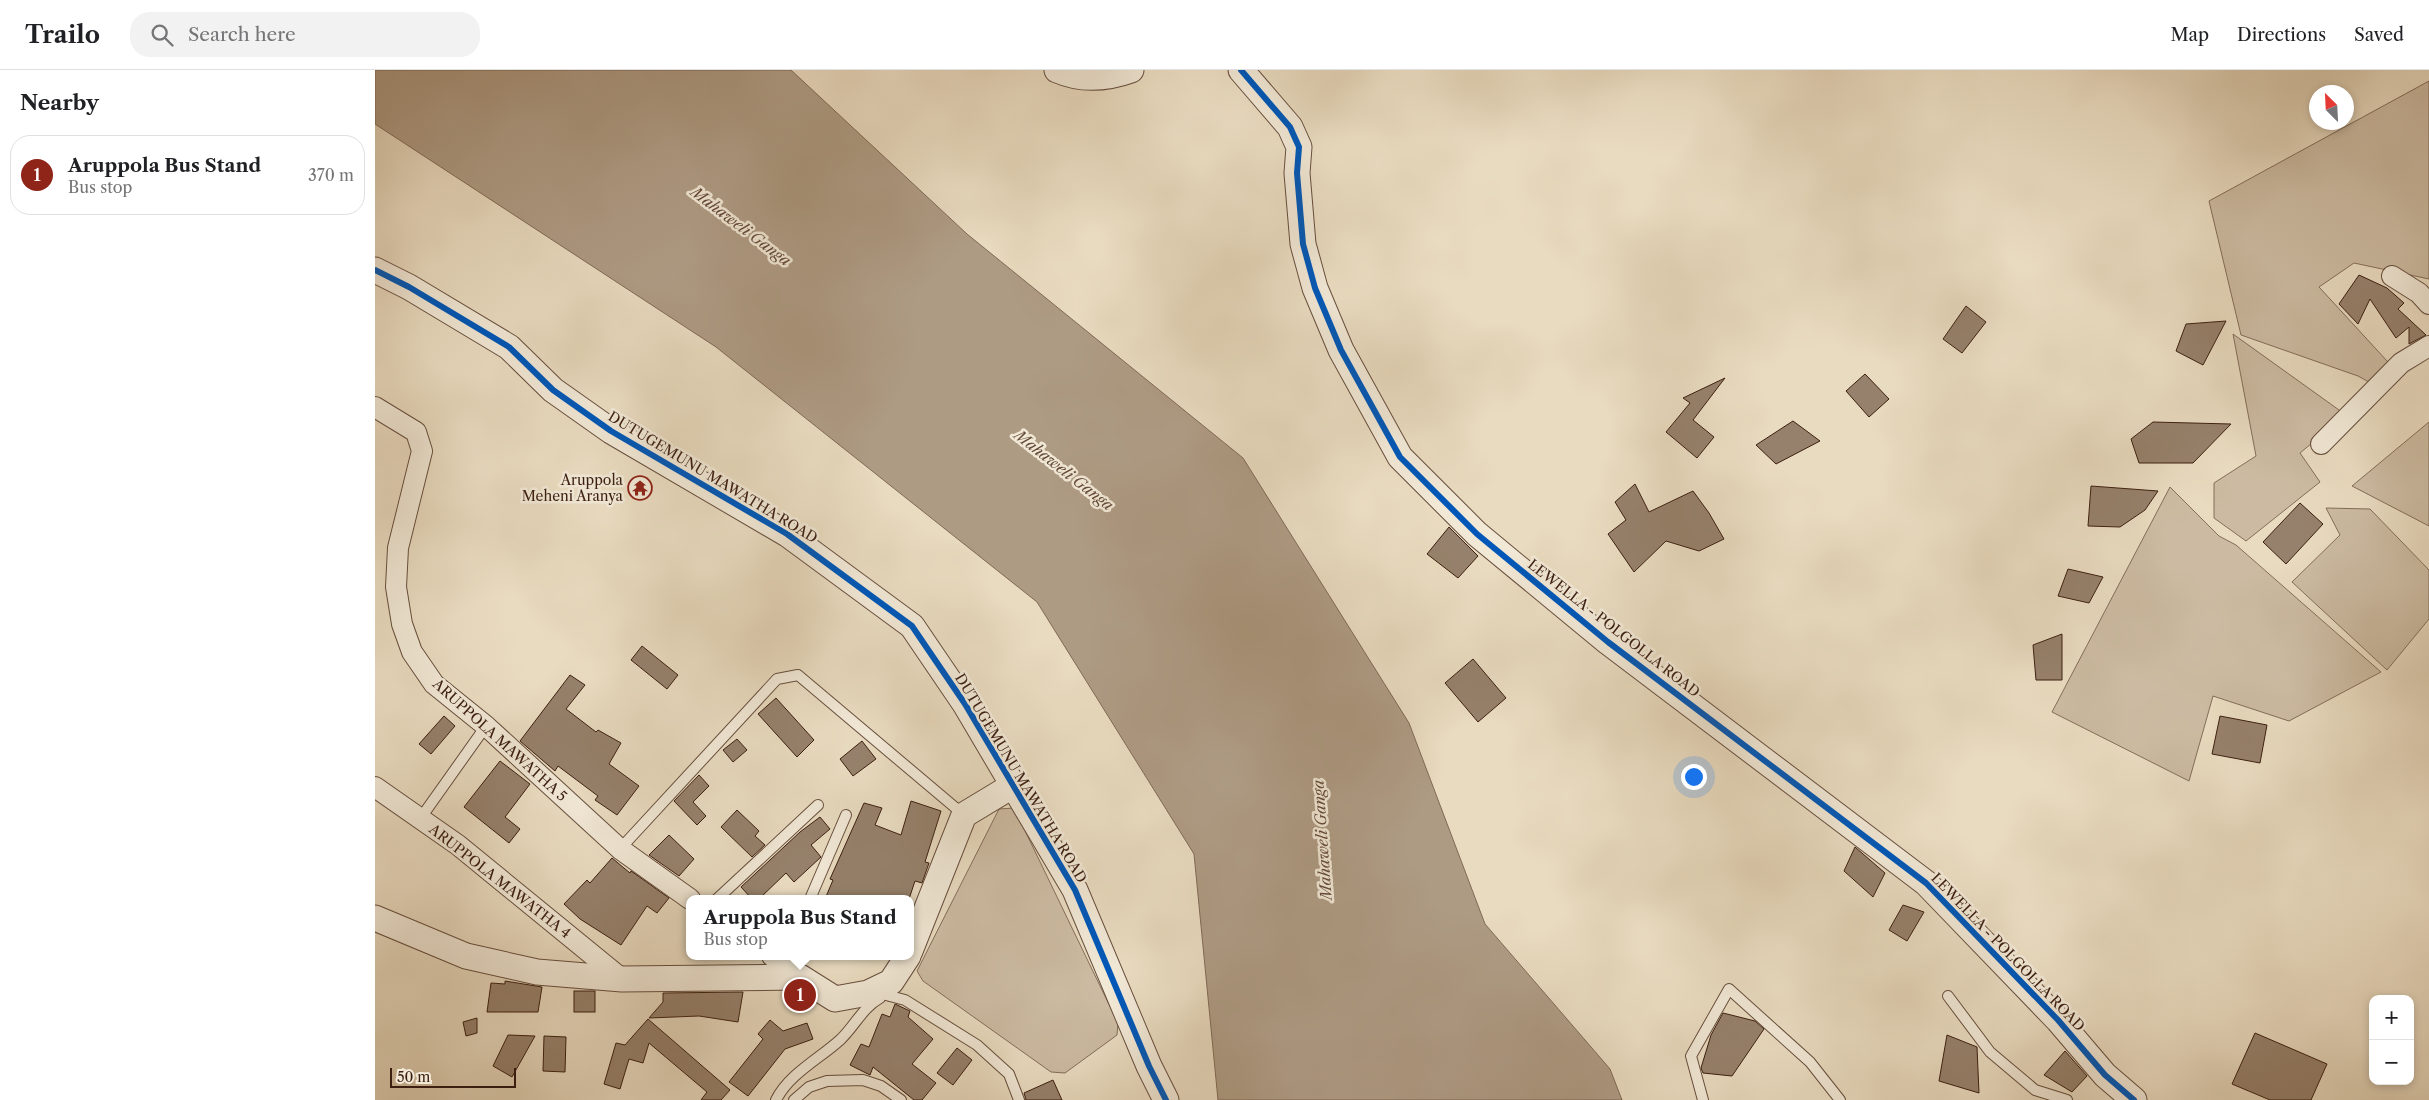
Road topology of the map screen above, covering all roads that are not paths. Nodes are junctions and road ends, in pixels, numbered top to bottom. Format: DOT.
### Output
graph roads {
  1 [pos="1057,70"];
  2 [pos="1131,70"];
  3 [pos="1241,70"];
  4 [pos="375,270"];
  5 [pos="2392,276"];
  6 [pos="2429,304"];
  7 [pos="2429,346"];
  8 [pos="375,407"];
  9 [pos="2321,444"];
  10 [pos="486,726"];
  11 [pos="1011,786"];
  12 [pos="375,787"];
  13 [pos="818,805"];
  14 [pos="846,815"];
  15 [pos="964,815"];
  16 [pos="420,819"];
  17 [pos="620,849"];
  18 [pos="721,895"];
  19 [pos="812,895"];
  20 [pos="686,896"];
  21 [pos="375,918"];
  22 [pos="914,941"];
  23 [pos="906,960"];
  24 [pos="785,963"];
  25 [pos="622,979"];
  26 [pos="888,988"];
  27 [pos="1948,996"];
  28 [pos="776,1100"];
  29 [pos="793,1100"];
  30 [pos="901,1100"];
  31 [pos="1019,1100"];
  32 [pos="1166,1100"];
  33 [pos="1703,1100"];
  34 [pos="1839,1100"];
  35 [pos="2067,1100"];
  36 [pos="2134,1100"];
  1 -- 2 [label="street"];
  3 -- 36 [label="street, LEWELLA - POLGOLLA ROAD"];
  4 -- 11 [label="street, DUTUGEMUNU MAWATHA ROAD"];
  5 -- 6 [label="street"];
  7 -- 9 [label="street"];
  8 -- 10 [label="street, ARUPPOLA MAWATHA 5"];
  10 -- 16 [label="lane"];
  10 -- 17 [label="street, ARUPPOLA MAWATHA 5"];
  11 -- 15 [label="street"];
  11 -- 32 [label="street, DUTUGEMUNU MAWATHA ROAD"];
  12 -- 16 [label="street, ARUPPOLA MAWATHA 4"];
  13 -- 18 [label="lane"];
  14 -- 19 [label="lane"];
  15 -- 17 [label="lane"];
  15 -- 22 [label="street"];
  16 -- 25 [label="street, ARUPPOLA MAWATHA 4"];
  17 -- 20 [label="street, ARUPPOLA MAWATHA 5"];
  21 -- 25 [label="street"];
  23 -- 26 [label="street"];
  24 -- 25 [label="street"];
  24 -- 26 [label="street"];
  26 -- 28 [label="lane"];
  26 -- 31 [label="lane"];
  27 -- 35 [label="lane"];
  29 -- 30 [label="lane"];
  33 -- 34 [label="lane"];
}
